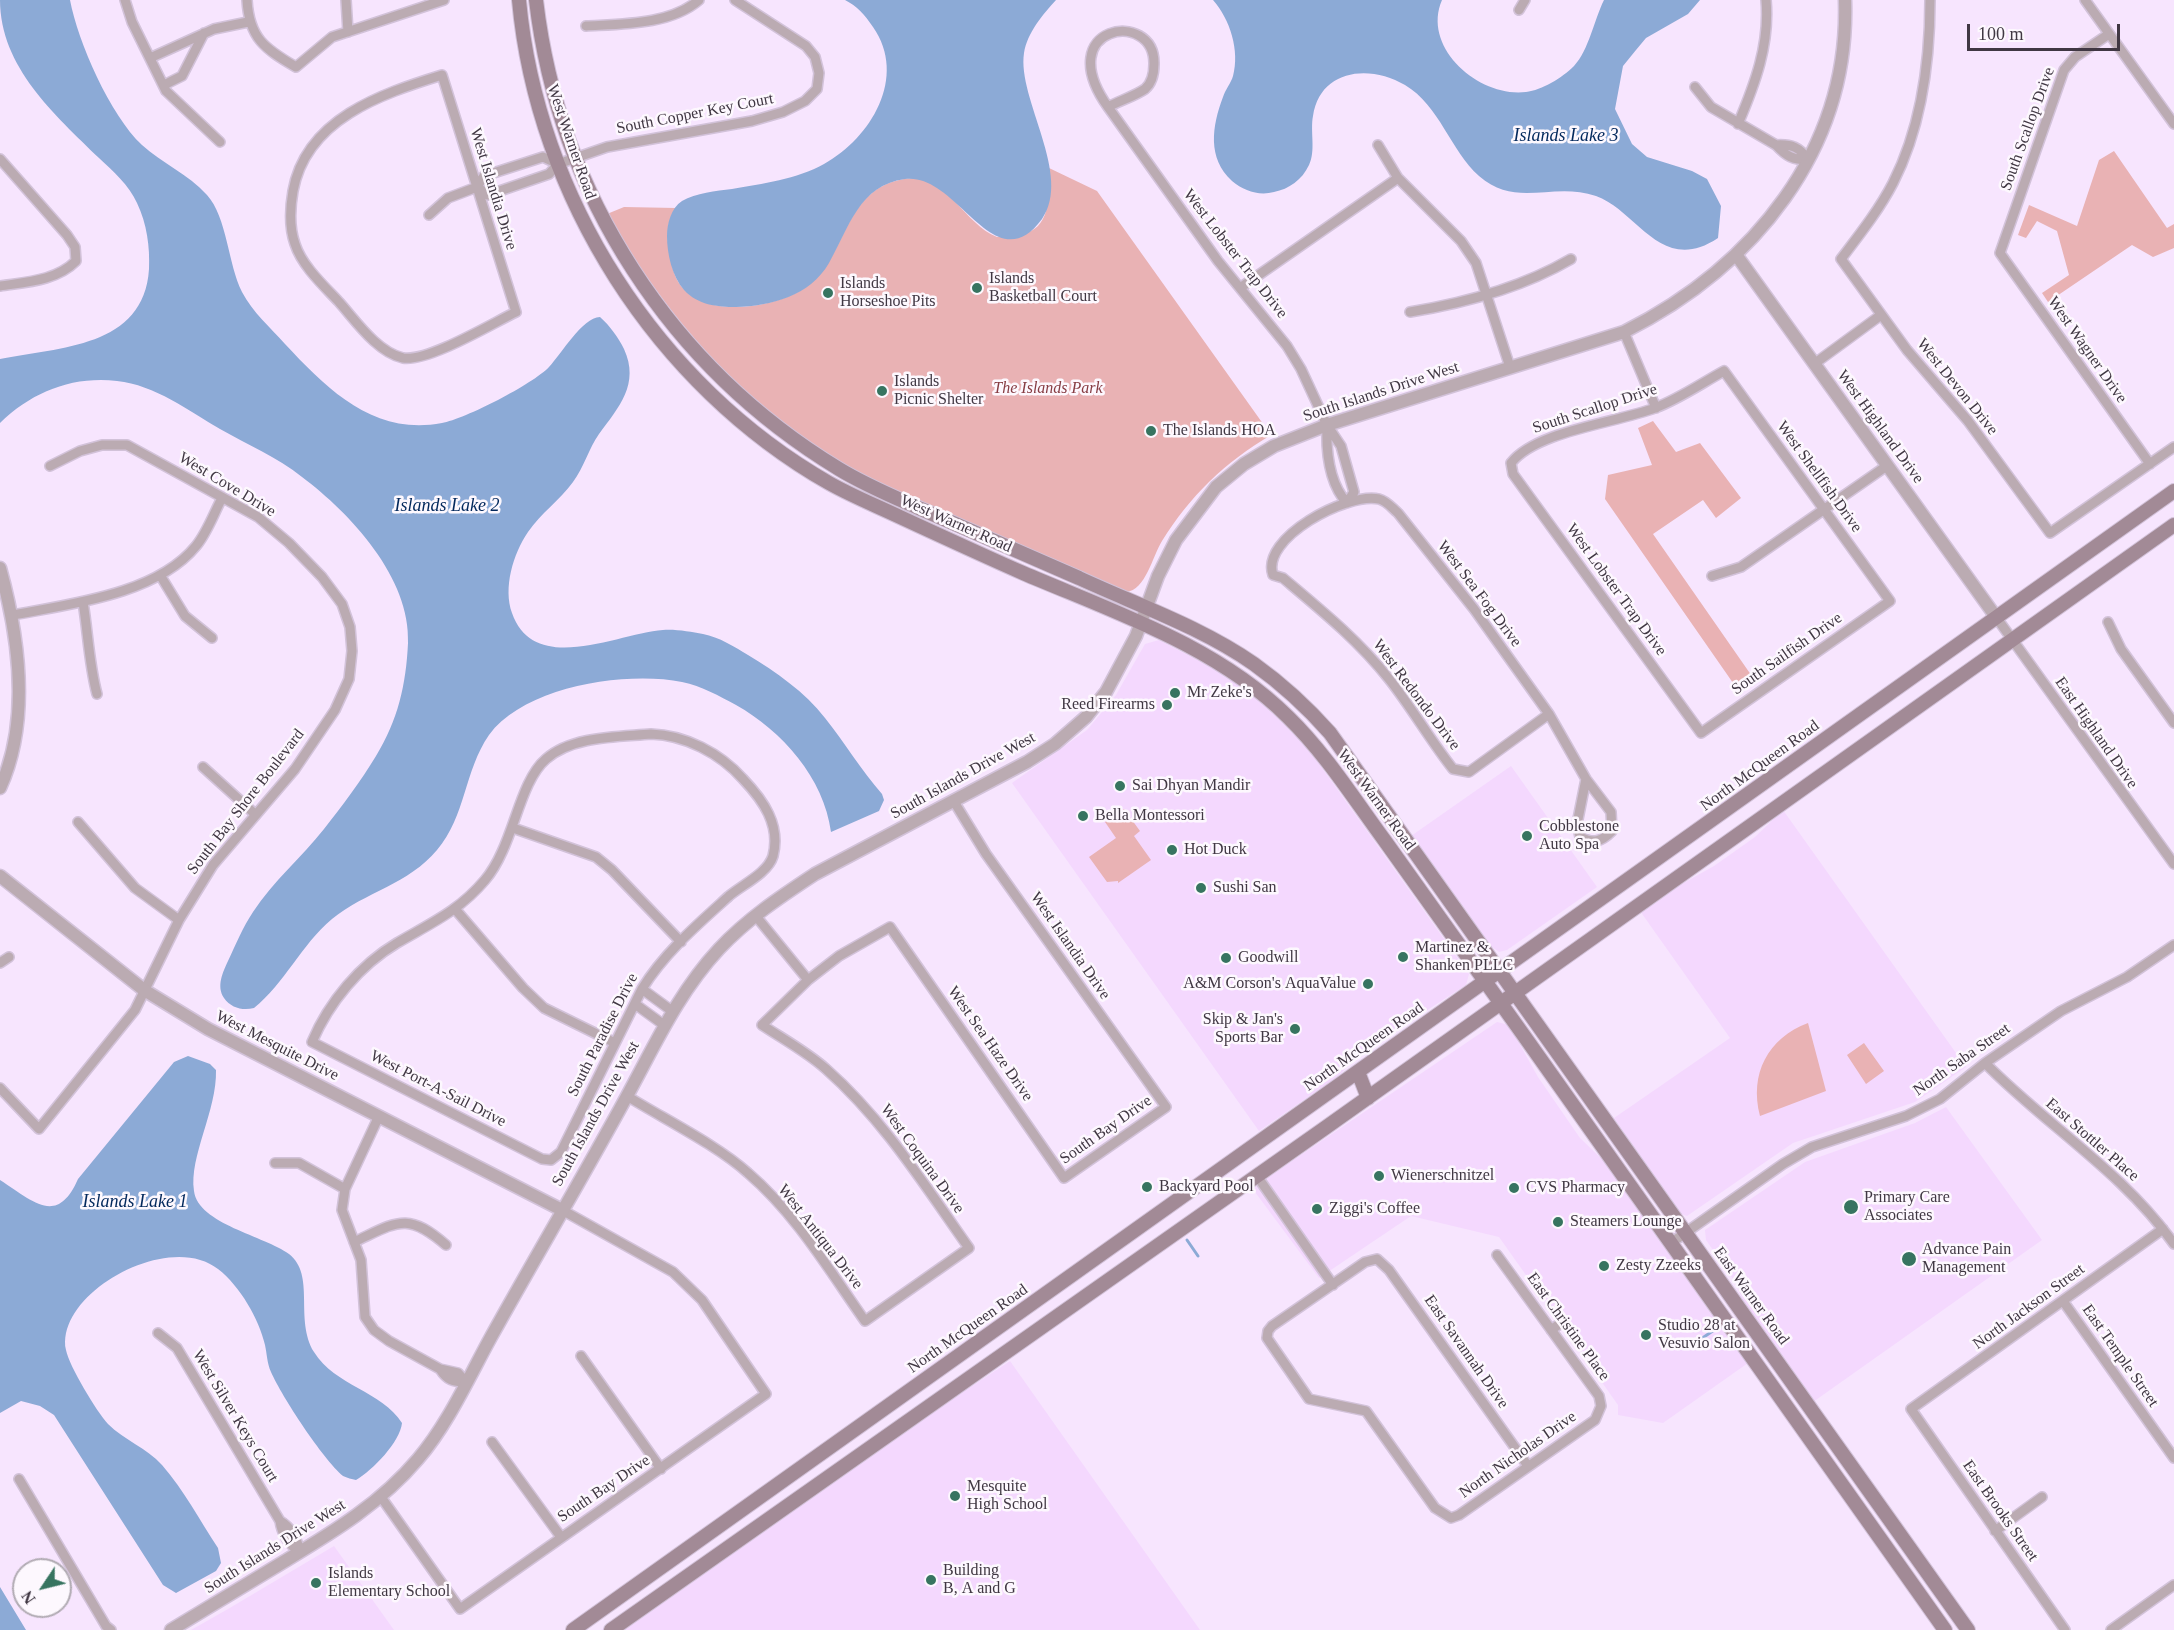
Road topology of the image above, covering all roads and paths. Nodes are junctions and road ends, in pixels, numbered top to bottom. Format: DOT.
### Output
graph roads {
  1 [pos="126,0"];
  2 [pos="247,0"];
  3 [pos="346,0"];
  4 [pos="519,0"];
  5 [pos="536,0"];
  6 [pos="699,0"];
  7 [pos="735,0"];
  8 [pos="1525,0"];
  9 [pos="1766,0"];
  10 [pos="1845,0"];
  11 [pos="1930,0"];
  12 [pos="2085,0"];
  13 [pos="444,1"];
  14 [pos="1519,10"];
  15 [pos="248,22"];
  16 [pos="586,26"];
  17 [pos="348,32"];
  18 [pos="204,33"];
  19 [pos="2109,34"];
  20 [pos="150,58"];
  21 [pos="164,85"];
  22 [pos="1695,87"];
  23 [pos="1108,107"];
  24 [pos="1738,124"];
  25 [pos="2174,124"];
  26 [pos="220,142"];
  27 [pos="1378,145"];
  28 [pos="0,159"];
  29 [pos="574,159"];
  30 [pos="1808,160"];
  31 [pos="558,164"];
  32 [pos="1398,178"];
  33 [pos="477,187"];
  34 [pos="429,215"];
  35 [pos="2000,253"];
  36 [pos="1737,256"];
  37 [pos="1571,259"];
  38 [pos="0,286"];
  39 [pos="1240,288"];
  40 [pos="1487,293"];
  41 [pos="1410,312"];
  42 [pos="1881,315"];
  43 [pos="1624,332"];
  44 [pos="1814,364"];
  45 [pos="1510,367"];
  46 [pos="1724,371"];
  47 [pos="1656,408"];
  48 [pos="1327,425"];
  49 [pos="2174,447"];
  50 [pos="1511,463"];
  51 [pos="2150,464"];
  52 [pos="1888,465"];
  53 [pos="50,466"];
  54 [pos="2174,490"];
  55 [pos="222,498"];
  56 [pos="1347,502"];
  57 [pos="1824,509"];
  58 [pos="2174,525"];
  59 [pos="0,568"];
  60 [pos="160,575"];
  61 [pos="1712,576"];
  62 [pos="1890,601"];
  63 [pos="83,602"];
  64 [pos="1147,610"];
  65 [pos="13,615"];
  66 [pos="1996,617"];
  67 [pos="2108,622"];
  68 [pos="1141,624"];
  69 [pos="350,627"];
  70 [pos="212,638"];
  71 [pos="2012,640"];
  72 [pos="97,694"];
  73 [pos="1549,714"];
  74 [pos="2174,723"];
  75 [pos="1701,733"];
  76 [pos="1339,746"];
  77 [pos="1324,757"];
  78 [pos="203,767"];
  79 [pos="1586,779"];
  80 [pos="1,784"];
  81 [pos="1748,795"];
  82 [pos="954,800"];
  83 [pos="256,815"];
  84 [pos="1763,817"];
  85 [pos="78,822"];
  86 [pos="513,828"];
  87 [pos="2174,864"];
  88 [pos="0,876"];
  89 [pos="455,909"];
  90 [pos="754,915"];
  91 [pos="179,920"];
  92 [pos="681,942"];
  93 [pos="2174,945"];
  94 [pos="9,957"];
  95 [pos="0,963"];
  96 [pos="808,980"];
  97 [pos="1508,982"];
  98 [pos="642,989"];
  99 [pos="144,990"];
  100 [pos="1493,992"];
  101 [pos="635,1004"];
  102 [pos="672,1011"];
  103 [pos="664,1025"];
  104 [pos="615,1043"];
  105 [pos="1985,1063"];
  106 [pos="1358,1072"];
  107 [pos="0,1088"];
  108 [pos="627,1096"];
  109 [pos="1368,1098"];
  110 [pos="1166,1107"];
  111 [pos="379,1116"];
  112 [pos="1241,1155"];
  113 [pos="551,1160"];
  114 [pos="275,1163"];
  115 [pos="1257,1176"];
  116 [pos="1064,1178"];
  117 [pos="345,1189"];
  118 [pos="562,1210"];
  119 [pos="2163,1229"];
  120 [pos="1685,1233"];
  121 [pos="354,1242"];
  122 [pos="1671,1244"];
  123 [pos="2174,1244"];
  124 [pos="446,1245"];
  125 [pos="1497,1255"];
  126 [pos="1333,1285"];
  127 [pos="2063,1301"];
  128 [pos="865,1321"];
  129 [pos="1561,1323"];
  130 [pos="1551,1330"];
  131 [pos="158,1334"];
  132 [pos="581,1356"];
  133 [pos="466,1382"];
  134 [pos="1911,1409"];
  135 [pos="1595,1420"];
  136 [pos="492,1442"];
  137 [pos="2174,1458"];
  138 [pos="1528,1466"];
  139 [pos="661,1468"];
  140 [pos="19,1479"];
  141 [pos="1842,1484"];
  142 [pos="381,1497"];
  143 [pos="2042,1497"];
  144 [pos="1894,1526"];
  145 [pos="1995,1531"];
  146 [pos="561,1537"];
  147 [pos="300,1552"];
  148 [pos="2174,1585"];
  149 [pos="108,1629"];
  150 [pos="171,1630"];
  151 [pos="573,1630"];
  152 [pos="611,1630"];
  153 [pos="1945,1630"];
  154 [pos="1968,1630"];
  155 [pos="2066,1630"];
  156 [pos="2111,1630"];
  1 -- 20 [label="street"];
  2 -- 15 [label="street"];
  3 -- 17 [label="street"];
  4 -- 31 [label="main road, West Warner Road"];
  5 -- 29 [label="main road, West Warner Road"];
  6 -- 16 [label="street"];
  7 -- 29 [label="street, South Copper Key Court"];
  8 -- 14 [label="street"];
  9 -- 24 [label="street"];
  10 -- 30 [label="street, South Islands Drive West"];
  11 -- 42 [label="street, West Devon Drive"];
  12 -- 19 [label="street"];
  13 -- 17 [label="street"];
  15 -- 17 [label="street"];
  15 -- 18 [label="street"];
  18 -- 20 [label="street"];
  18 -- 21 [label="street"];
  19 -- 25 [label="street"];
  19 -- 35 [label="street, South Scallop Drive"];
  20 -- 21 [label="street"];
  21 -- 26 [label="street"];
  22 -- 24 [label="street"];
  23 -- 23 [label="street, West Lobster Trap Drive"];
  23 -- 39 [label="street, West Lobster Trap Drive"];
  24 -- 30 [label="street"];
  27 -- 32 [label="street"];
  28 -- 38 [label="street"];
  29 -- 31 [label="street, South Copper Key Court"];
  29 -- 64 [label="main road, West Warner Road"];
  30 -- 36 [label="street, South Islands Drive West"];
  31 -- 33 [label="street, South Copper Key Court"];
  31 -- 33 [label="street, South Copper Key Court"];
  31 -- 68 [label="main road, West Warner Road"];
  32 -- 39 [label="street"];
  32 -- 40 [label="street"];
  33 -- 33 [label="street, West Islandia Drive"];
  33 -- 34 [label="street, South Copper Key Court"];
  35 -- 51 [label="street, West Wagner Drive"];
  36 -- 43 [label="street, South Islands Drive West"];
  36 -- 44 [label="street, West Highland Drive"];
  37 -- 40 [label="street"];
  39 -- 48 [label="street, West Lobster Trap Drive"];
  40 -- 41 [label="street"];
  40 -- 45 [label="street"];
  42 -- 44 [label="street"];
  42 -- 51 [label="street, West Devon Drive"];
  43 -- 45 [label="street, South Islands Drive West"];
  43 -- 47 [label="street"];
  44 -- 52 [label="street, West Highland Drive"];
  45 -- 48 [label="street, South Islands Drive West"];
  46 -- 47 [label="street, South Scallop Drive"];
  46 -- 57 [label="street, West Shellfish Drive"];
  47 -- 50 [label="street, South Scallop Drive"];
  48 -- 56 [label="street"];
  48 -- 56 [label="street"];
  48 -- 64 [label="street, South Islands Drive West"];
  49 -- 51 [label="street"];
  50 -- 75 [label="street, West Lobster Trap Drive"];
  52 -- 57 [label="street"];
  52 -- 66 [label="street, West Highland Drive"];
  53 -- 55 [label="street, West Cove Drive"];
  54 -- 66 [label="main road, North McQueen Road"];
  55 -- 60 [label="street"];
  55 -- 69 [label="street, West Cove Drive"];
  56 -- 73 [label="street, West Sea Fog Drive"];
  56 -- 73 [label="street, West Redondo Drive"];
  57 -- 61 [label="street"];
  57 -- 62 [label="street, West Shellfish Drive"];
  58 -- 71 [label="main road, North McQueen Road"];
  59 -- 65 [label="street"];
  60 -- 63 [label="street"];
  60 -- 70 [label="street"];
  62 -- 75 [label="street, South Sailfish Drive"];
  63 -- 65 [label="street"];
  63 -- 72 [label="street"];
  64 -- 68 [label="street, South Islands Drive West"];
  64 -- 76 [label="main road, West Warner Road"];
  65 -- 80 [label="street"];
  66 -- 71 [label="street, East Highland Drive"];
  66 -- 81 [label="main road, North McQueen Road"];
  67 -- 74 [label="street"];
  68 -- 77 [label="main road, West Warner Road"];
  68 -- 82 [label="street, South Islands Drive West"];
  69 -- 83 [label="street, South Bay Shore Boulevard"];
  71 -- 84 [label="main road, North McQueen Road"];
  71 -- 87 [label="street, East Highland Drive"];
  73 -- 79 [label="street, West Sea Fog Drive"];
  76 -- 77 [label="main road"];
  76 -- 97 [label="main road, West Warner Road"];
  77 -- 100 [label="main road, West Warner Road"];
  78 -- 83 [label="street"];
  79 -- 79 [label="street, West Sea Fog Drive"];
  81 -- 84 [label="main road"];
  81 -- 97 [label="main road, North McQueen Road"];
  82 -- 90 [label="street, South Islands Drive West"];
  82 -- 110 [label="street, West Islandia Drive"];
  83 -- 91 [label="street, South Bay Shore Boulevard"];
  84 -- 97 [label="main road, North McQueen Road"];
  85 -- 91 [label="street"];
  86 -- 89 [label="street"];
  86 -- 92 [label="street"];
  86 -- 92 [label="street, South Paradise Drive"];
  88 -- 99 [label="street, West Mesquite Drive"];
  89 -- 104 [label="street"];
  89 -- 113 [label="street, West Port-A-Sail Drive"];
  90 -- 96 [label="street"];
  90 -- 102 [label="street, South Islands Drive West"];
  91 -- 99 [label="street, South Bay Shore Boulevard"];
  92 -- 98 [label="street, South Paradise Drive"];
  93 -- 105 [label="street, North Saba Street"];
  94 -- 95 [label="street"];
  96 -- 116 [label="street, West Sea Haze Drive"];
  96 -- 128 [label="street, West Coquina Drive"];
  97 -- 100 [label="main road, North McQueen Road"];
  97 -- 100 [label="main road, North McQueen Road"];
  97 -- 120 [label="main road, East Warner Road"];
  98 -- 101 [label="street, South Paradise Drive"];
  98 -- 102 [label="street"];
  99 -- 107 [label="street, South Bay Shore Boulevard"];
  99 -- 111 [label="street, West Mesquite Drive"];
  100 -- 106 [label="main road, North McQueen Road"];
  100 -- 109 [label="main road, North McQueen Road"];
  100 -- 122 [label="main road, East Warner Road"];
  101 -- 103 [label="street"];
  101 -- 104 [label="street, South Paradise Drive"];
  102 -- 103 [label="street, South Islands Drive West"];
  103 -- 108 [label="street, South Islands Drive West"];
  104 -- 113 [label="street, South Paradise Drive"];
  105 -- 119 [label="street, East Stottler Place"];
  105 -- 120 [label="street, North Saba Street"];
  106 -- 109 [label="main road"];
  106 -- 112 [label="main road, North McQueen Road"];
  108 -- 118 [label="street, South Islands Drive West"];
  108 -- 128 [label="street, West Antiqua Drive"];
  109 -- 115 [label="main road, North McQueen Road"];
  110 -- 116 [label="street, South Bay Drive"];
  111 -- 117 [label="street"];
  111 -- 118 [label="street, West Mesquite Drive"];
  112 -- 115 [label="main road"];
  112 -- 151 [label="main road, North McQueen Road"];
  114 -- 117 [label="street"];
  115 -- 126 [label="street"];
  115 -- 152 [label="main road, North McQueen Road"];
  117 -- 121 [label="street"];
  118 -- 133 [label="street, South Islands Drive West"];
  118 -- 139 [label="street, South Bay Drive"];
  119 -- 123 [label="street, East Stottler Place"];
  119 -- 127 [label="street, North Jackson Street"];
  120 -- 122 [label="street, North Saba Street"];
  120 -- 144 [label="main road, East Warner Road"];
  121 -- 124 [label="street"];
  121 -- 133 [label="street"];
  122 -- 141 [label="main road, East Warner Road"];
  125 -- 130 [label="street, East Christine Place"];
  126 -- 138 [label="street, East Savannah Drive"];
  126 -- 138 [label="street, North Nicholas Drive"];
  127 -- 134 [label="street, North Jackson Street"];
  127 -- 137 [label="street, East Temple Street"];
  129 -- 130 [label="street"];
  130 -- 135 [label="street, East Christine Place"];
  131 -- 147 [label="street, West Silver Keys Court"];
  132 -- 139 [label="street"];
  133 -- 142 [label="street, South Islands Drive West"];
  134 -- 145 [label="street, East Brooks Street"];
  135 -- 138 [label="street, North Nicholas Drive"];
  136 -- 146 [label="street"];
  139 -- 146 [label="street, South Bay Drive"];
  140 -- 149 [label="street"];
  141 -- 144 [label="main road"];
  141 -- 153 [label="main road, East Warner Road"];
  142 -- 146 [label="street, South Bay Drive"];
  142 -- 147 [label="street, South Islands Drive West"];
  143 -- 145 [label="street"];
  144 -- 154 [label="main road, East Warner Road"];
  145 -- 155 [label="street, East Brooks Street"];
  147 -- 150 [label="street, South Islands Drive West"];
  148 -- 156 [label="street"];
}
